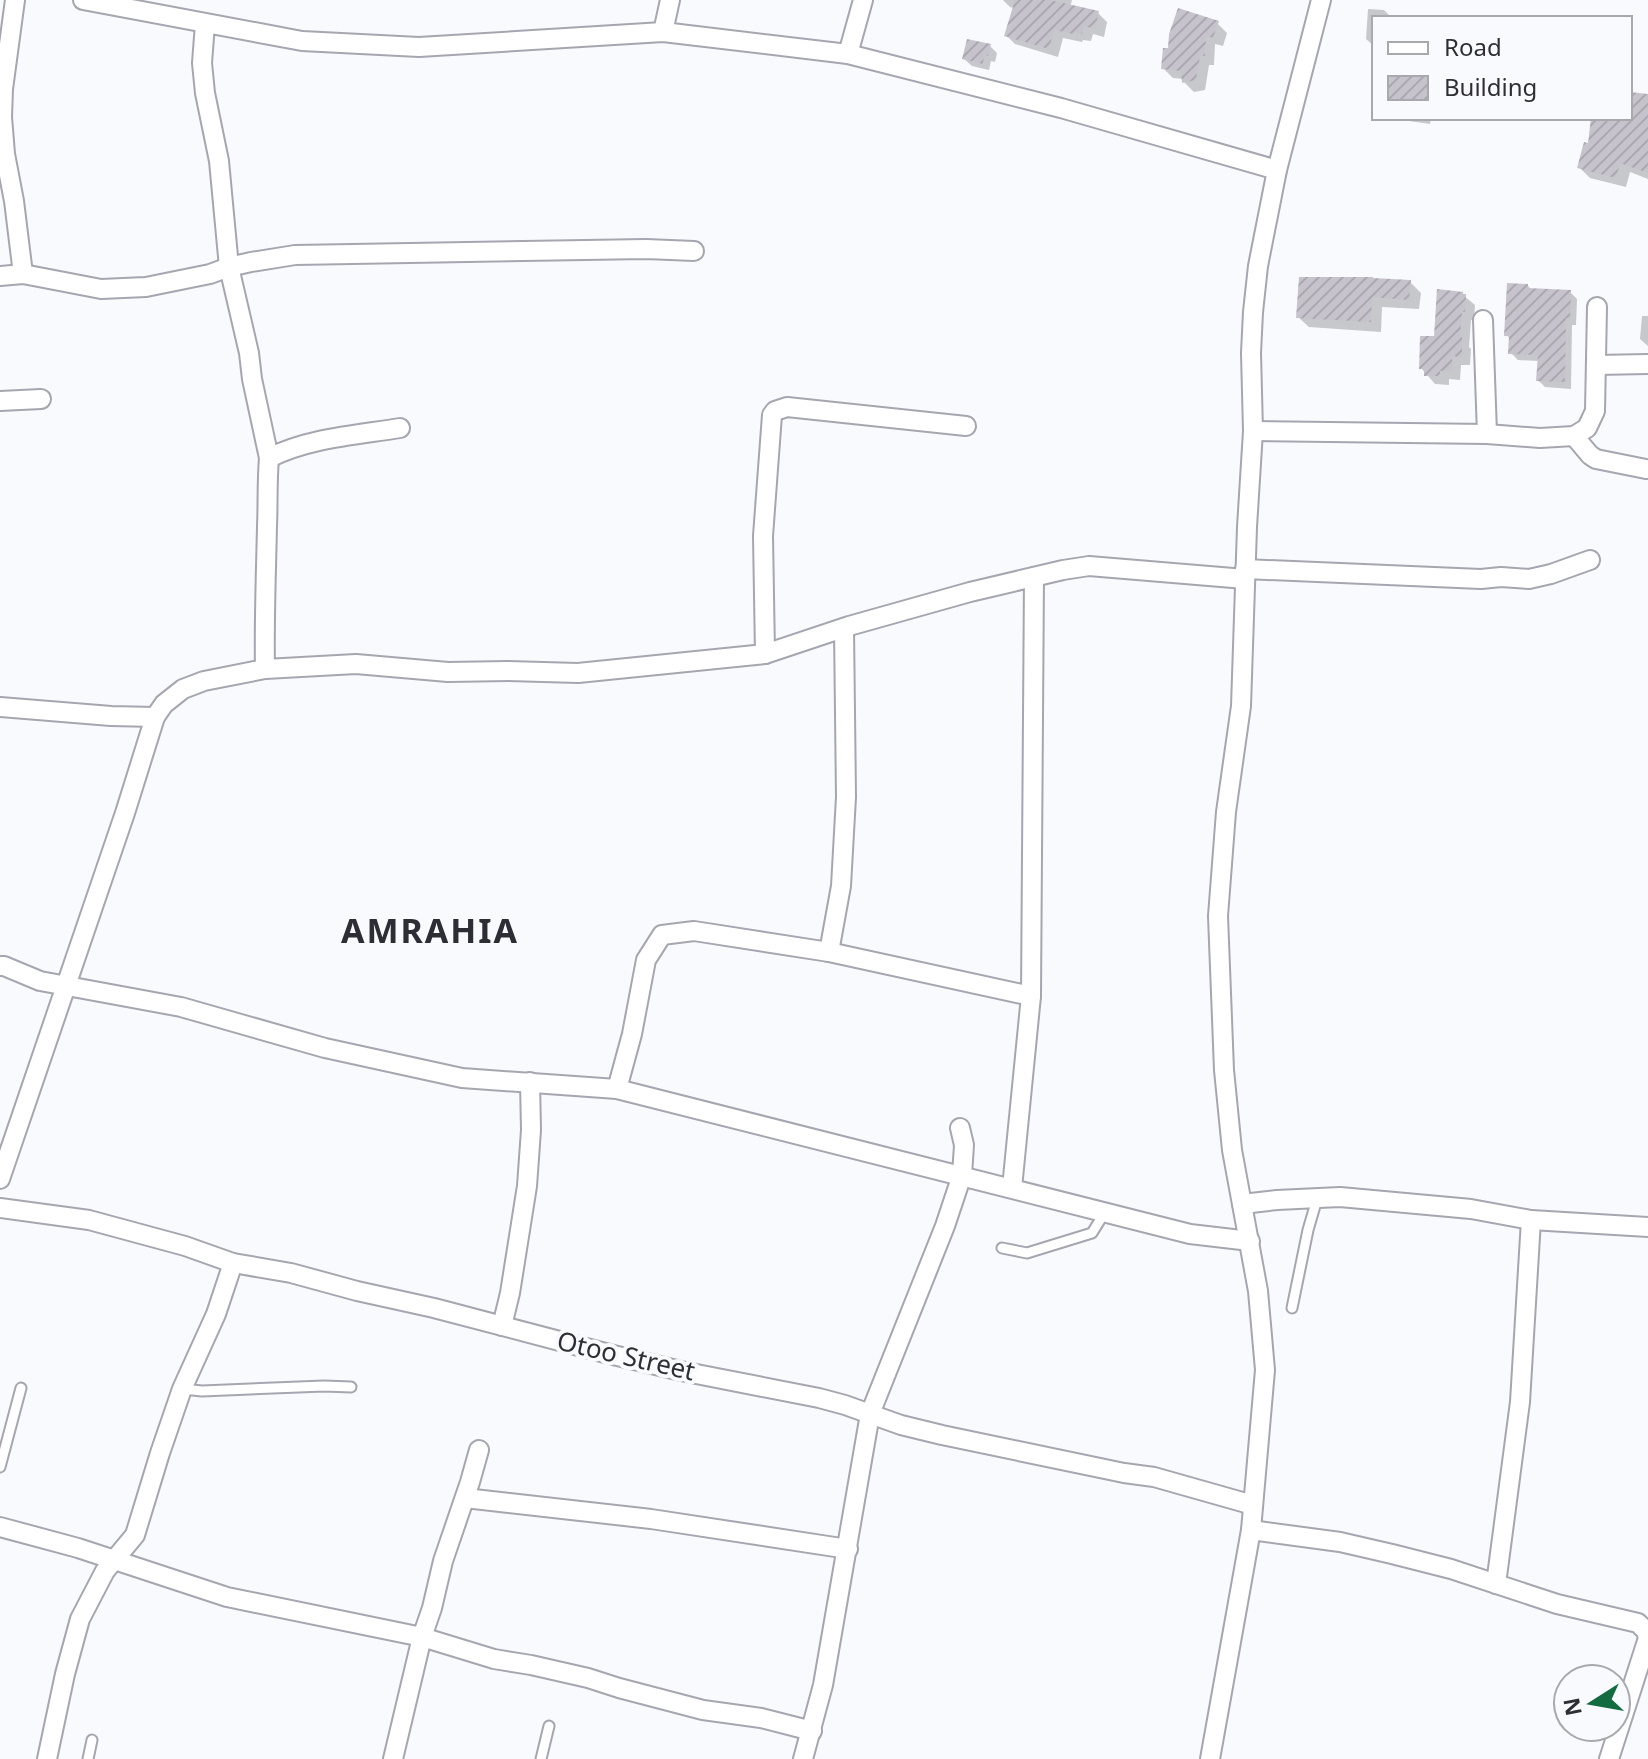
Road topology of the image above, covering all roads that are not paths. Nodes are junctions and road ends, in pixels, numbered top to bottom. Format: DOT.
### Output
graph roads {
  1 [pos="15,0"];
  2 [pos="83,0"];
  3 [pos="670,0"];
  4 [pos="863,0"];
  5 [pos="1321,0"];
  6 [pos="205,24"];
  7 [pos="663,32"];
  8 [pos="848,54"];
  9 [pos="1,116"];
  10 [pos="1277,170"];
  11 [pos="694,251"];
  12 [pos="229,267"];
  13 [pos="23,274"];
  14 [pos="0,276"];
  15 [pos="1597,307"];
  16 [pos="1483,320"];
  17 [pos="1648,364"];
  18 [pos="1596,365"];
  19 [pos="41,399"];
  20 [pos="0,401"];
  21 [pos="966,426"];
  22 [pos="400,428"];
  23 [pos="1253,431"];
  24 [pos="1487,434"];
  25 [pos="1574,436"];
  26 [pos="269,458"];
  27 [pos="1646,469"];
  28 [pos="1590,560"];
  29 [pos="1245,574"];
  30 [pos="1034,577"];
  31 [pos="844,628"];
  32 [pos="765,654"];
  33 [pos="265,669"];
  34 [pos="0,707"];
  35 [pos="155,717"];
  36 [pos="829,952"];
  37 [pos="0,966"];
  38 [pos="66,987"];
  39 [pos="1031,996"];
  40 [pos="530,1082"];
  41 [pos="617,1089"];
  42 [pos="960,1128"];
  43 [pos="962,1175"];
  44 [pos="0,1179"];
  45 [pos="1012,1188"];
  46 [pos="1317,1199"];
  47 [pos="1242,1204"];
  48 [pos="0,1208"];
  49 [pos="1105,1212"];
  50 [pos="1531,1220"];
  51 [pos="1648,1227"];
  52 [pos="1250,1241"];
  53 [pos="1002,1248"];
  54 [pos="233,1263"];
  55 [pos="1292,1308"];
  56 [pos="502,1326"];
  57 [pos="351,1387"];
  58 [pos="21,1388"];
  59 [pos="182,1389"];
  60 [pos="870,1414"];
  61 [pos="479,1450"];
  62 [pos="0,1467"];
  63 [pos="465,1498"];
  64 [pos="1253,1505"];
  65 [pos="0,1527"];
  66 [pos="1251,1530"];
  67 [pos="848,1549"];
  68 [pos="114,1561"];
  69 [pos="1496,1584"];
  70 [pos="422,1637"];
  71 [pos="1648,1638"];
  72 [pos="549,1726"];
  73 [pos="812,1731"];
  74 [pos="92,1740"];
  75 [pos="47,1759"];
  76 [pos="88,1759"];
  77 [pos="393,1759"];
  78 [pos="541,1759"];
  79 [pos="803,1759"];
  80 [pos="1210,1759"];
  81 [pos="1609,1759"];
  1 -- 9 [label="street"];
  2 -- 6 [label="street"];
  3 -- 7 [label="street"];
  4 -- 8 [label="street"];
  5 -- 10 [label="street"];
  6 -- 7 [label="street"];
  6 -- 12 [label="street"];
  7 -- 8 [label="street"];
  8 -- 10 [label="street"];
  9 -- 13 [label="street"];
  10 -- 23 [label="street"];
  11 -- 12 [label="street"];
  12 -- 13 [label="street"];
  12 -- 26 [label="street"];
  13 -- 14 [label="street"];
  15 -- 18 [label="street"];
  16 -- 24 [label="street"];
  17 -- 18 [label="street"];
  18 -- 25 [label="street"];
  19 -- 20 [label="street"];
  21 -- 32 [label="street"];
  22 -- 26 [label="street"];
  23 -- 24 [label="street"];
  23 -- 29 [label="street"];
  24 -- 25 [label="street"];
  25 -- 27 [label="street"];
  26 -- 33 [label="street"];
  28 -- 29 [label="street"];
  29 -- 30 [label="street"];
  29 -- 47 [label="street"];
  30 -- 31 [label="street"];
  30 -- 39 [label="street"];
  31 -- 32 [label="street"];
  31 -- 36 [label="street"];
  32 -- 33 [label="street"];
  33 -- 35 [label="street"];
  34 -- 35 [label="street"];
  35 -- 38 [label="street"];
  36 -- 39 [label="street"];
  36 -- 41 [label="street"];
  37 -- 38 [label="street"];
  38 -- 40 [label="street"];
  38 -- 44 [label="street"];
  39 -- 45 [label="street"];
  40 -- 41 [label="street"];
  40 -- 56 [label="street"];
  41 -- 43 [label="street"];
  42 -- 43 [label="street"];
  43 -- 45 [label="street"];
  43 -- 60 [label="street"];
  45 -- 49 [label="street"];
  46 -- 47 [label="street"];
  46 -- 50 [label="street"];
  46 -- 55 [label="lane"];
  47 -- 52 [label="street"];
  48 -- 54 [label="street, Otoo Street"];
  49 -- 52 [label="street"];
  49 -- 53 [label="lane"];
  50 -- 51 [label="street"];
  50 -- 69 [label="street"];
  52 -- 64 [label="street"];
  54 -- 56 [label="street, Otoo Street"];
  54 -- 59 [label="street"];
  56 -- 60 [label="street, Otoo Street"];
  57 -- 59 [label="lane"];
  58 -- 62 [label="lane"];
  59 -- 68 [label="street"];
  60 -- 64 [label="street, Otoo Street"];
  60 -- 67 [label="street"];
  61 -- 63 [label="street"];
  63 -- 67 [label="street"];
  63 -- 70 [label="street"];
  64 -- 66 [label="street"];
  65 -- 68 [label="street"];
  66 -- 69 [label="street"];
  66 -- 80 [label="street"];
  67 -- 73 [label="street"];
  68 -- 70 [label="street"];
  68 -- 75 [label="street"];
  69 -- 71 [label="street"];
  70 -- 73 [label="street"];
  70 -- 77 [label="street"];
  71 -- 81 [label="street"];
  72 -- 78 [label="lane"];
  73 -- 79 [label="street"];
  74 -- 76 [label="lane"];
}
